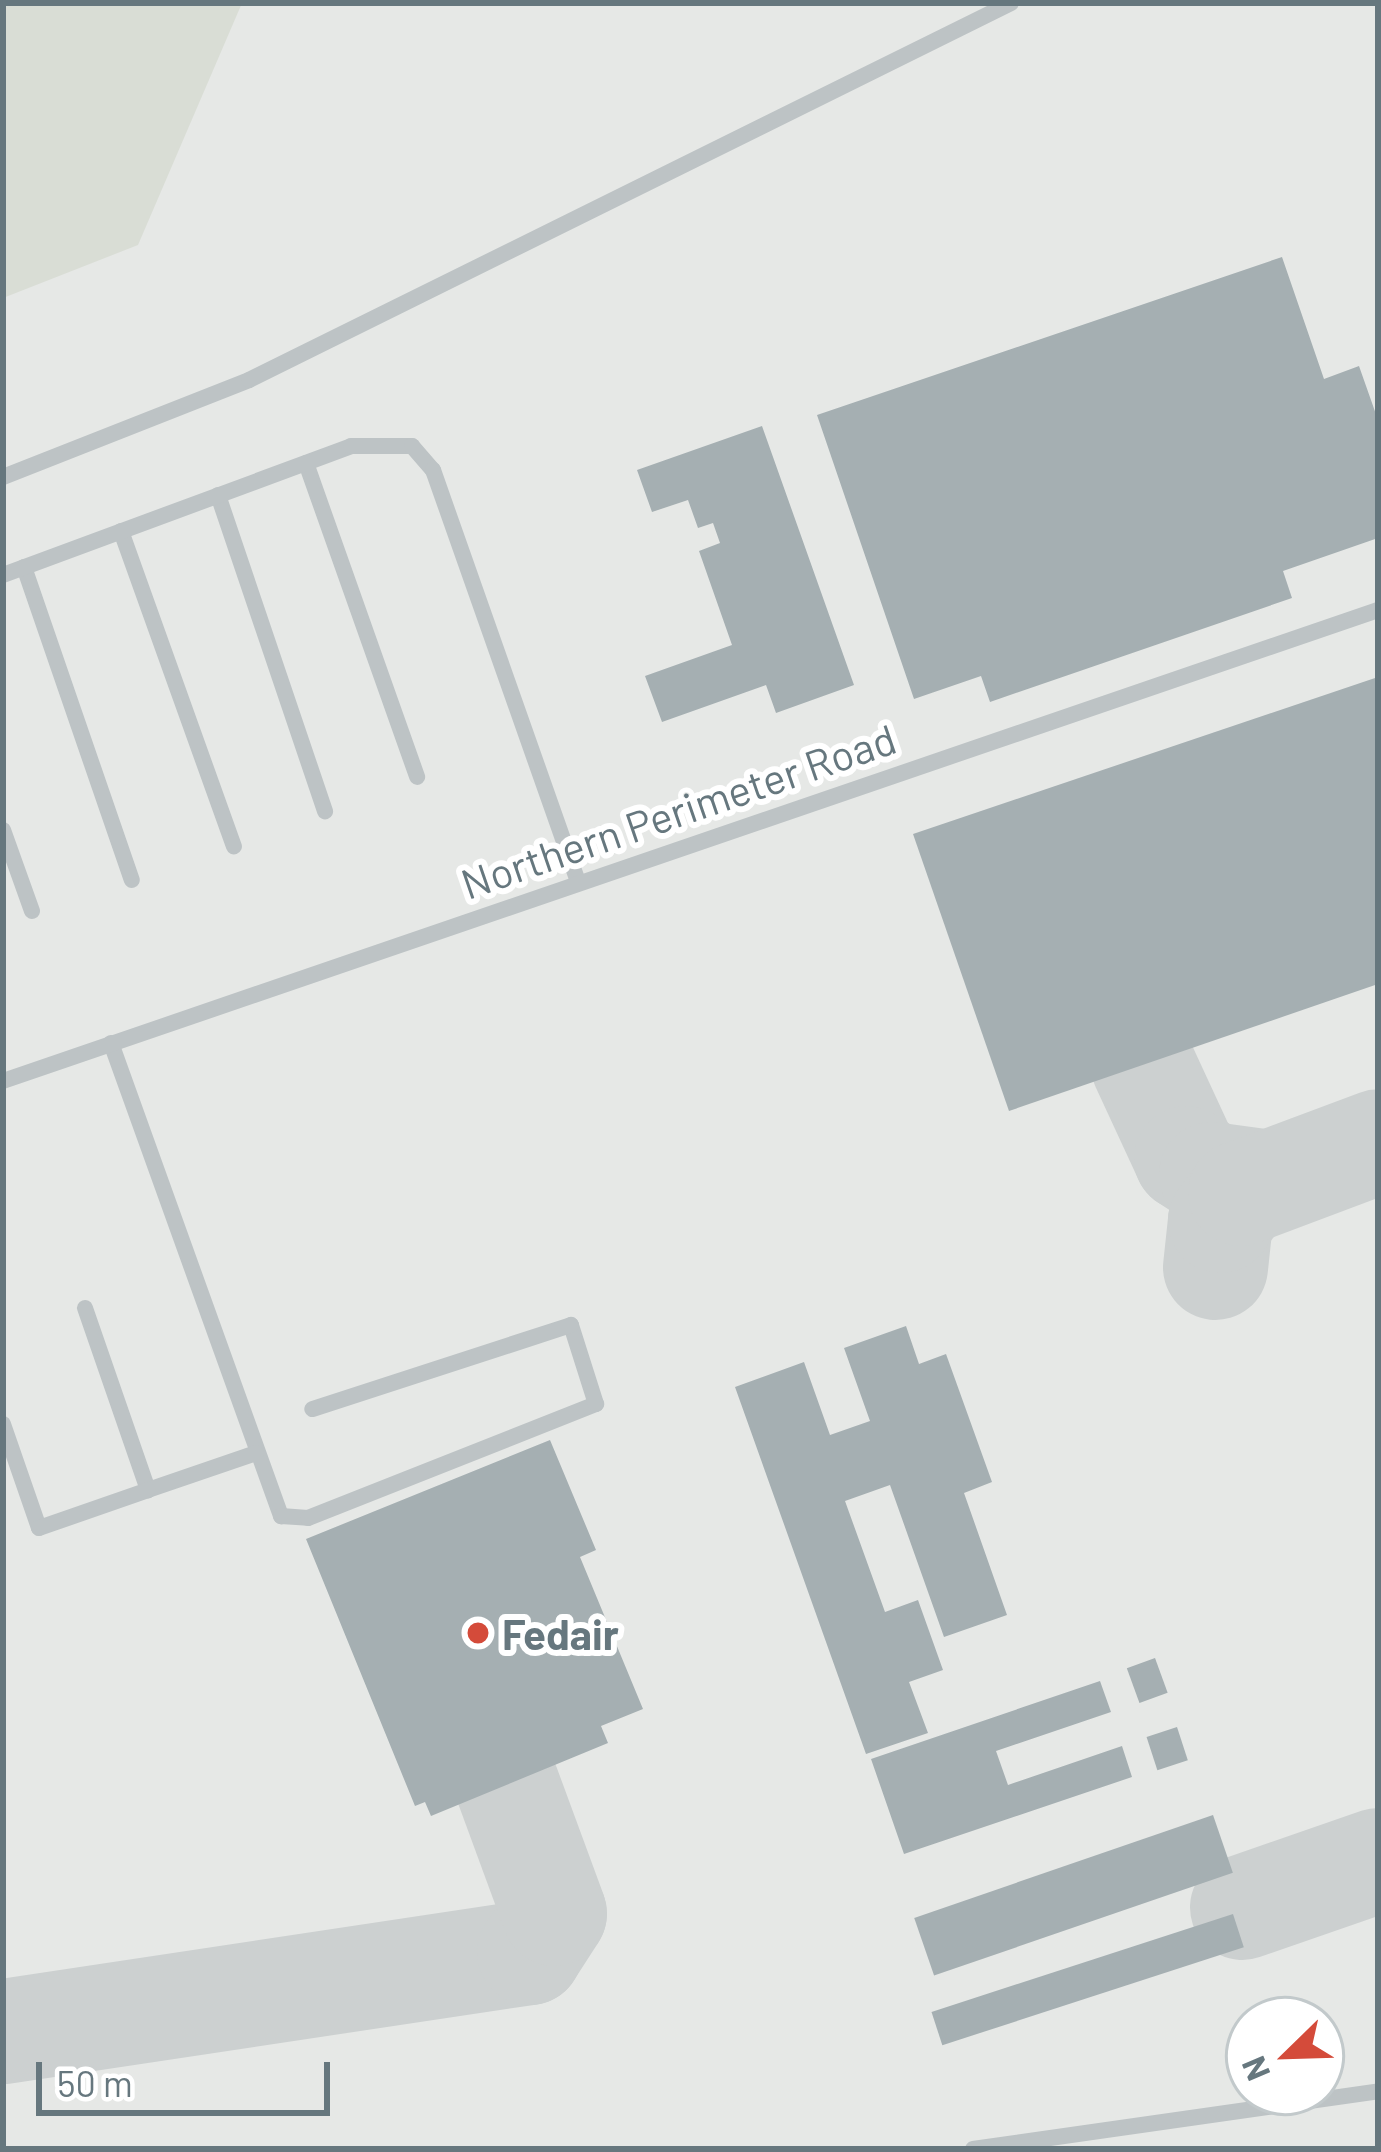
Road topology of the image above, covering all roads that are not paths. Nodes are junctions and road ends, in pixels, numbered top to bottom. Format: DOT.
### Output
graph roads {
  1 [pos="1012,3"];
  2 [pos="307,463"];
  3 [pos="3,477"];
  4 [pos="218,495"];
  5 [pos="121,531"];
  6 [pos="24,567"];
  7 [pos="3,575"];
  8 [pos="1378,610"];
  9 [pos="418,777"];
  10 [pos="325,812"];
  11 [pos="3,830"];
  12 [pos="234,846"];
  13 [pos="132,880"];
  14 [pos="578,882"];
  15 [pos="32,911"];
  16 [pos="111,1043"];
  17 [pos="3,1081"];
  18 [pos="85,1308"];
  19 [pos="312,1409"];
  20 [pos="3,1424"];
  21 [pos="256,1453"];
  22 [pos="148,1490"];
  23 [pos="1378,2092"];
  24 [pos="973,2149"];
  1 -- 3 [label="lane"];
  2 -- 4 [label="lane"];
  2 -- 9 [label="lane"];
  2 -- 14 [label="lane"];
  4 -- 5 [label="lane"];
  4 -- 10 [label="lane"];
  5 -- 6 [label="lane"];
  5 -- 12 [label="lane"];
  6 -- 7 [label="lane"];
  6 -- 13 [label="lane"];
  8 -- 14 [label="lane, Northern Perimeter Road"];
  11 -- 15 [label="lane"];
  14 -- 16 [label="lane, Northern Perimeter Road"];
  16 -- 17 [label="lane, Northern Perimeter Road"];
  16 -- 21 [label="lane"];
  18 -- 22 [label="lane"];
  19 -- 21 [label="lane"];
  20 -- 22 [label="lane"];
  21 -- 22 [label="lane"];
  23 -- 24 [label="lane"];
}
